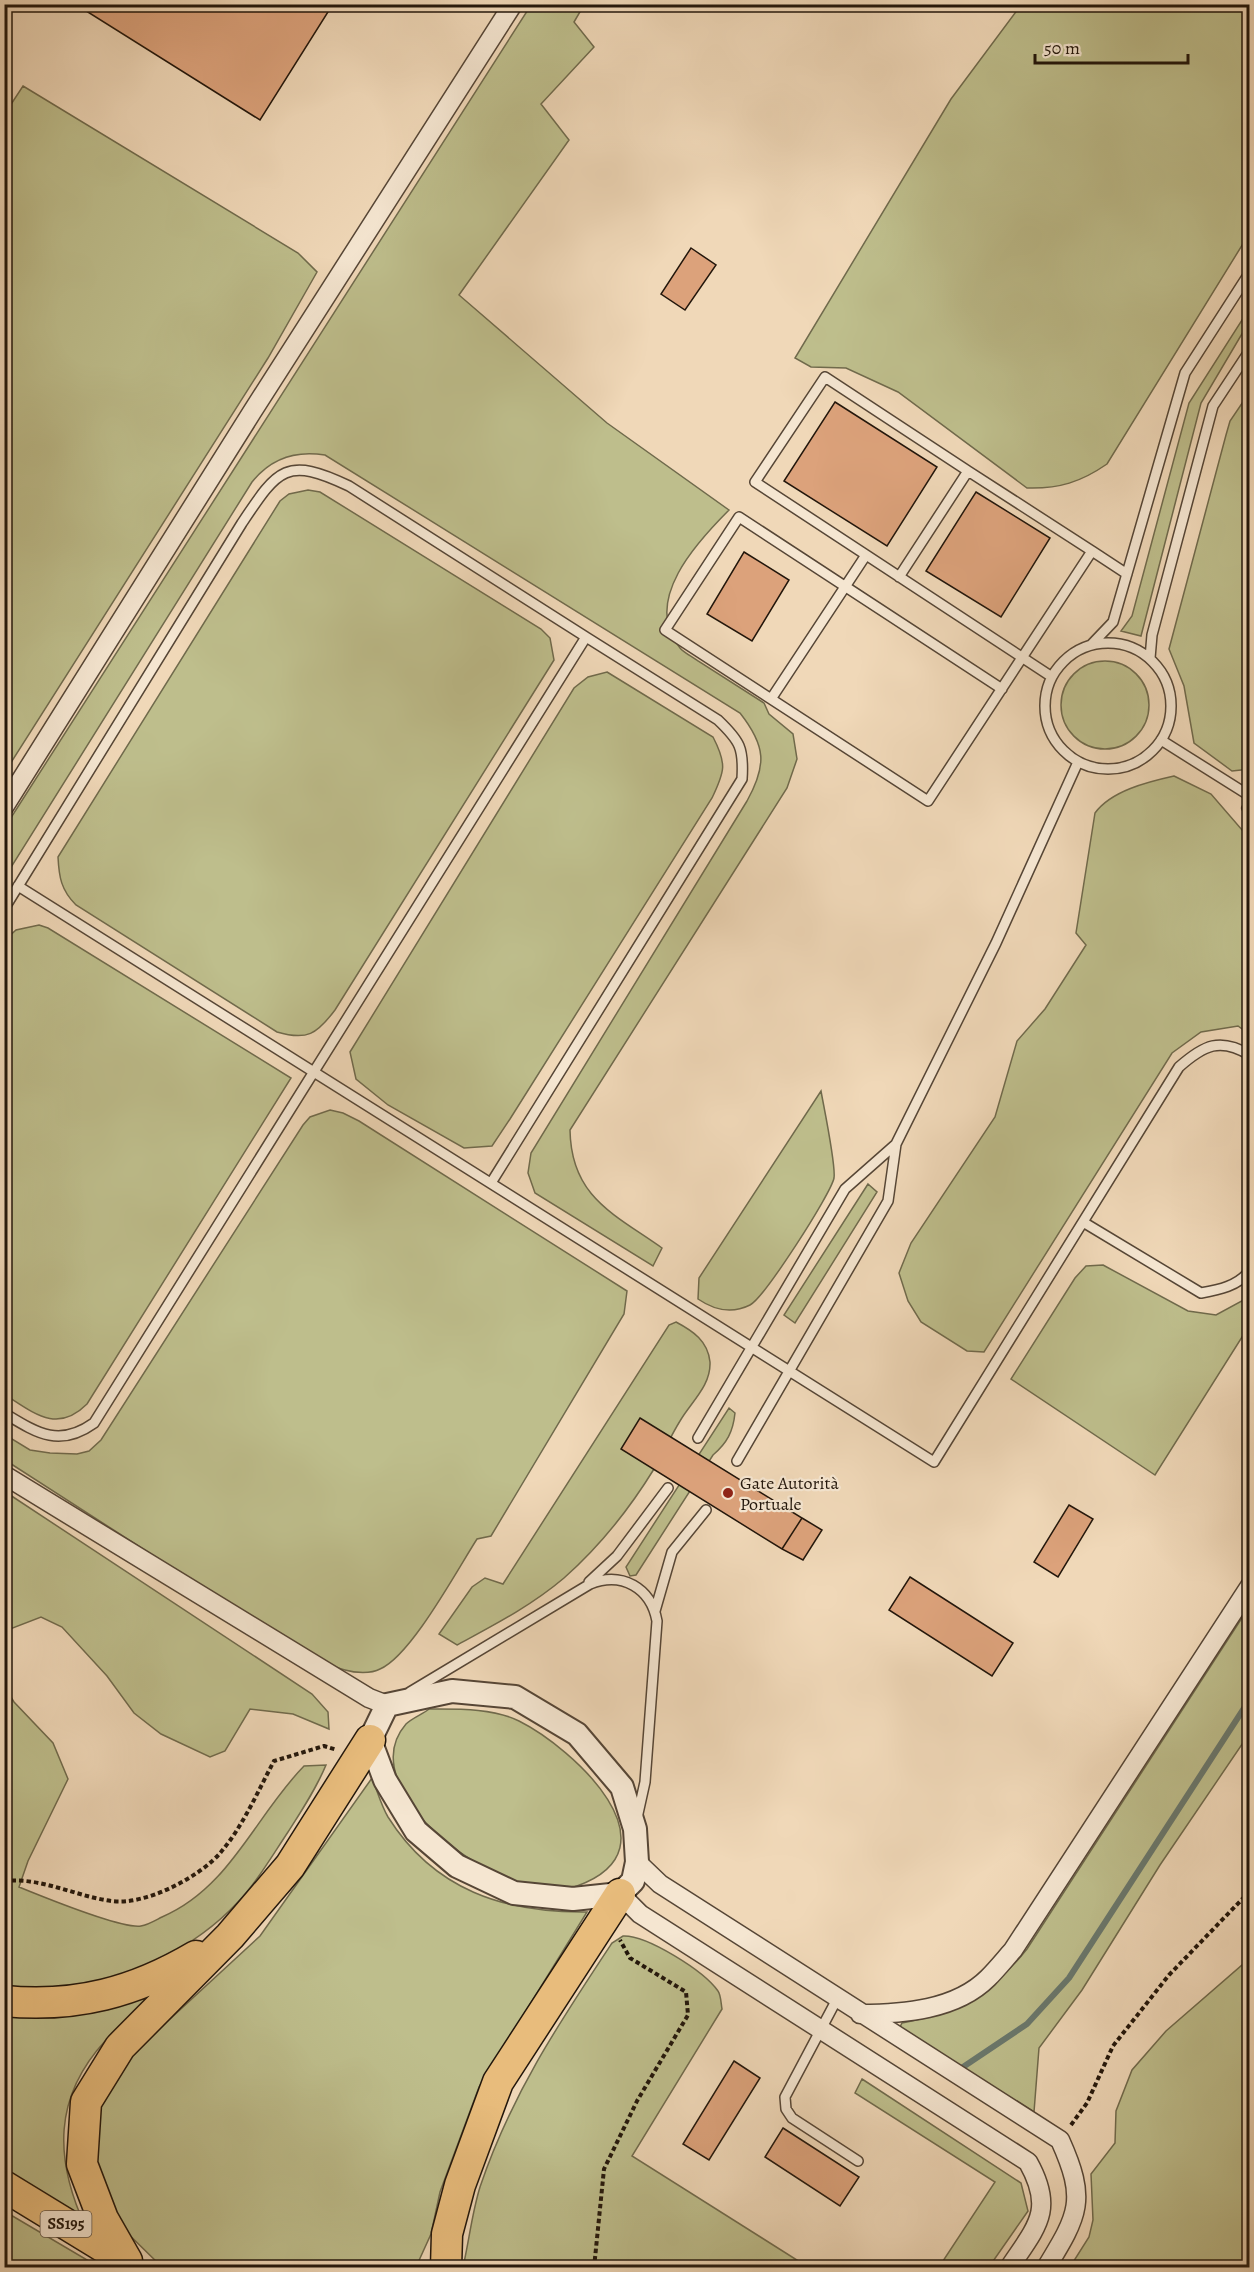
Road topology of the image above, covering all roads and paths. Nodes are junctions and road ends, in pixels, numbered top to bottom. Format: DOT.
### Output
graph roads {
  1 [pos="513,4"];
  2 [pos="1250,272"];
  3 [pos="1250,350"];
  4 [pos="968,471"];
  5 [pos="1092,551"];
  6 [pos="866,555"];
  7 [pos="1126,574"];
  8 [pos="899,576"];
  9 [pos="845,587"];
  10 [pos="586,637"];
  11 [pos="1091,645"];
  12 [pos="1022,658"];
  13 [pos="1150,658"];
  14 [pos="1052,677"];
  15 [pos="1002,688"];
  16 [pos="771,699"];
  17 [pos="1161,740"];
  18 [pos="1078,762"];
  19 [pos="1250,796"];
  20 [pos="1250,804"];
  21 [pos="4,807"];
  22 [pos="1250,811"];
  23 [pos="18,886"];
  24 [pos="4,909"];
  25 [pos="1250,1055"];
  26 [pos="312,1072"];
  27 [pos="896,1144"];
  28 [pos="491,1183"];
  29 [pos="1083,1222"];
  30 [pos="1250,1270"];
  31 [pos="754,1348"];
  32 [pos="788,1371"];
  33 [pos="4,1413"];
  34 [pos="698,1438"];
  35 [pos="737,1461"];
  36 [pos="4,1475"];
  37 [pos="668,1488"];
  38 [pos="706,1510"];
  39 [pos="1250,1586"];
  40 [pos="582,1588"];
  41 [pos="655,1611"];
  42 [pos="387,1705"];
  43 [pos="365,1747"];
  44 [pos="635,1829"];
  45 [pos="637,1862"];
  46 [pos="4,1881"];
  47 [pos="1250,1891"];
  48 [pos="613,1905"];
  49 [pos="230,1936"];
  50 [pos="837,1999"];
  51 [pos="4,2001"];
  52 [pos="860,2013"];
  53 [pos="821,2028"];
  54 [pos="1060,2140"];
  55 [pos="858,2161"];
  56 [pos="4,2186"];
  57 [pos="447,2234"];
  58 [pos="132,2264"];
  59 [pos="426,2268"];
  60 [pos="446,2268"];
  61 [pos="594,2268"];
  62 [pos="1010,2268"];
  63 [pos="1046,2268"];
  1 -- 21 [label="street"];
  2 -- 7 [label="lane"];
  3 -- 13 [label="lane"];
  4 -- 5 [label="lane"];
  4 -- 6 [label="lane"];
  4 -- 8 [label="lane"];
  5 -- 7 [label="lane"];
  5 -- 12 [label="lane"];
  6 -- 8 [label="lane"];
  6 -- 9 [label="lane"];
  7 -- 11 [label="lane"];
  8 -- 12 [label="lane"];
  9 -- 15 [label="lane"];
  9 -- 16 [label="lane"];
  9 -- 16 [label="lane"];
  10 -- 23 [label="lane"];
  10 -- 26 [label="lane"];
  10 -- 28 [label="lane"];
  11 -- 13 [label="lane"];
  11 -- 14 [label="lane"];
  12 -- 14 [label="lane"];
  12 -- 15 [label="lane"];
  13 -- 17 [label="lane"];
  14 -- 18 [label="lane"];
  15 -- 16 [label="lane"];
  17 -- 18 [label="lane"];
  17 -- 19 [label="lane"];
  18 -- 27 [label="lane"];
  20 -- 22 [label="lane"];
  23 -- 24 [label="lane"];
  23 -- 26 [label="lane"];
  25 -- 29 [label="lane"];
  26 -- 28 [label="lane"];
  26 -- 33 [label="lane"];
  27 -- 31 [label="lane"];
  27 -- 32 [label="lane"];
  28 -- 31 [label="lane"];
  29 -- 30 [label="lane"];
  29 -- 32 [label="lane"];
  31 -- 32 [label="lane"];
  31 -- 34 [label="lane"];
  32 -- 35 [label="lane"];
  36 -- 42 [label="street"];
  37 -- 40 [label="lane"];
  38 -- 41 [label="lane"];
  39 -- 52 [label="street"];
  40 -- 41 [label="lane"];
  40 -- 42 [label="lane"];
  41 -- 44 [label="lane"];
  42 -- 43 [label="street"];
  42 -- 44 [label="street"];
  43 -- 46 [label="path"];
  43 -- 48 [label="street"];
  43 -- 49 [label="highway"];
  44 -- 45 [label="street"];
  45 -- 48 [label="street"];
  45 -- 50 [label="street"];
  47 -- 54 [label="path"];
  48 -- 53 [label="street"];
  48 -- 57 [label="highway"];
  48 -- 61 [label="path"];
  49 -- 51 [label="highway"];
  49 -- 58 [label="highway"];
  50 -- 52 [label="street"];
  50 -- 53 [label="lane"];
  52 -- 54 [label="street"];
  53 -- 55 [label="lane"];
  53 -- 62 [label="street"];
  54 -- 63 [label="street"];
  56 -- 58 [label="highway, SS195"];
  57 -- 59 [label="highway"];
  57 -- 60 [label="highway"];
}
